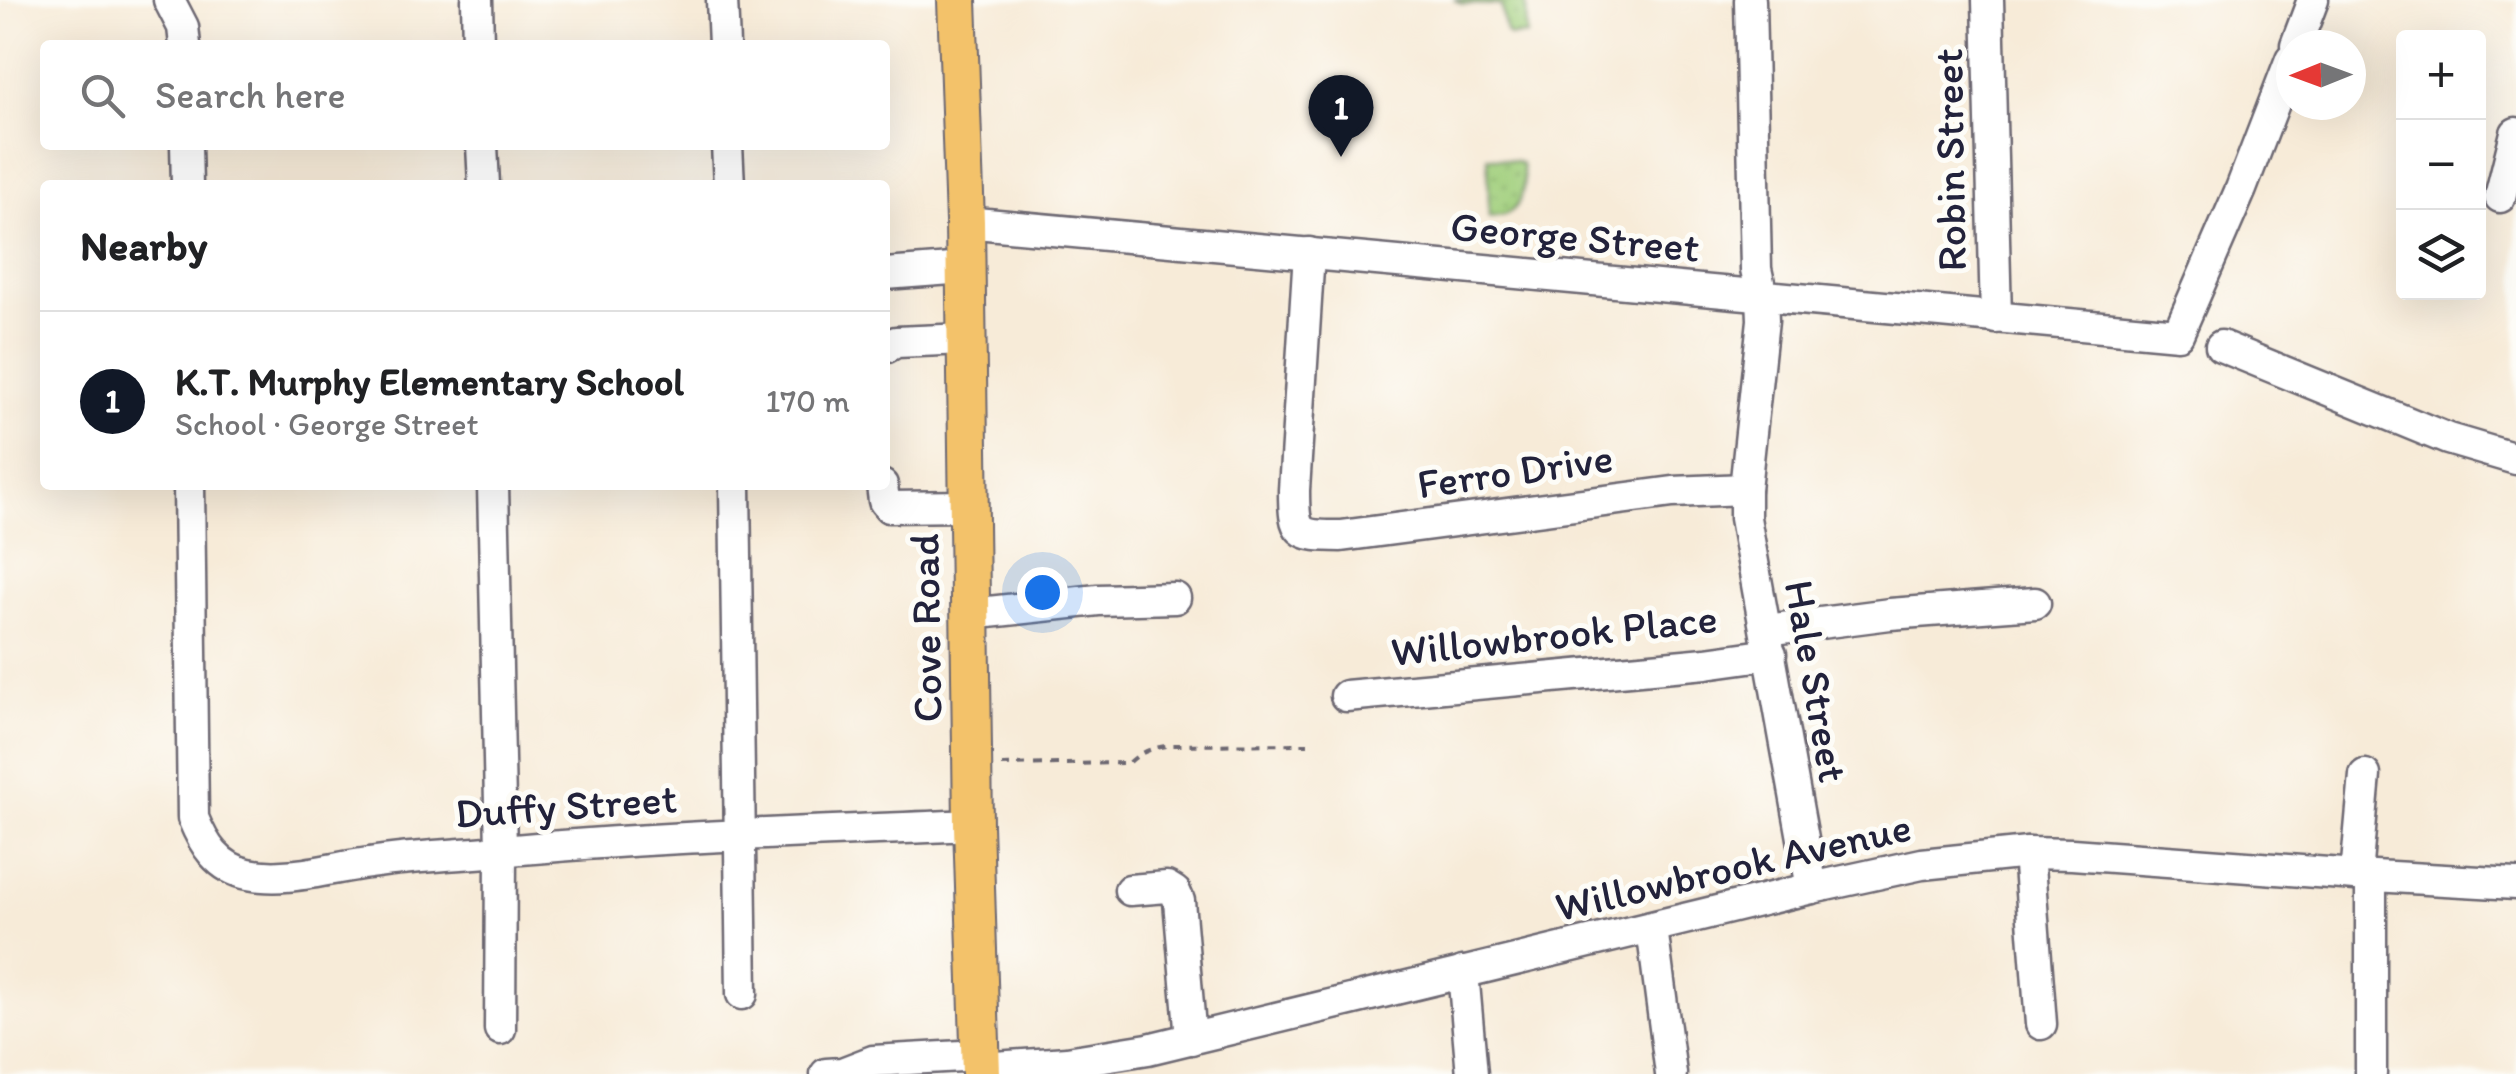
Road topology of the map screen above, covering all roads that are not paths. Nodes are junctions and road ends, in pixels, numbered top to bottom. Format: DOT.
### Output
graph roads {
  1 [pos="169,0"];
  2 [pos="476,0"];
  3 [pos="722,0"];
  4 [pos="958,0"];
  5 [pos="1750,0"];
  6 [pos="1988,0"];
  7 [pos="2314,0"];
  8 [pos="2302,30"];
  9 [pos="184,40"];
  10 [pos="478,40"];
  11 [pos="724,40"];
  12 [pos="2276,98"];
  13 [pos="2516,133"];
  14 [pos="186,150"];
  15 [pos="482,150"];
  16 [pos="727,150"];
  17 [pos="187,180"];
  18 [pos="484,180"];
  19 [pos="728,180"];
  20 [pos="2500,198"];
  21 [pos="964,222"];
  22 [pos="1309,253"];
  23 [pos="965,268"];
  24 [pos="890,274"];
  25 [pos="1762,296"];
  26 [pos="1996,318"];
  27 [pos="966,340"];
  28 [pos="890,345"];
  29 [pos="2220,346"];
  30 [pos="2516,460"];
  31 [pos="189,490"];
  32 [pos="492,490"];
  33 [pos="734,490"];
  34 [pos="883,490"];
  35 [pos="1745,490"];
  36 [pos="968,506"];
  37 [pos="1175,598"];
  38 [pos="2034,603"];
  39 [pos="970,614"];
  40 [pos="1768,642"];
  41 [pos="1346,696"];
  42 [pos="2365,775"];
  43 [pos="974,825"];
  44 [pos="739,836"];
  45 [pos="500,850"];
  46 [pos="2028,853"];
  47 [pos="2364,876"];
  48 [pos="2516,884"];
  49 [pos="1812,888"];
  50 [pos="1130,890"];
  51 [pos="1652,928"];
  52 [pos="1463,972"];
  53 [pos="742,994"];
  54 [pos="2041,1024"];
  55 [pos="500,1030"];
  56 [pos="1191,1039"];
  57 [pos="980,1066"];
  58 [pos="826,1074"];
  59 [pos="842,1074"];
  60 [pos="1472,1074"];
  61 [pos="1671,1074"];
  62 [pos="2371,1074"];
  1 -- 9 [label="street"];
  2 -- 10 [label="street"];
  3 -- 11 [label="street"];
  4 -- 21 [label="main road, Cove Road"];
  5 -- 25 [label="street, Hale Street"];
  6 -- 26 [label="street, Robin Street"];
  7 -- 8 [label="street"];
  12 -- 26 [label="street, George Street"];
  13 -- 20 [label="street"];
  14 -- 17 [label="street"];
  15 -- 18 [label="street"];
  16 -- 19 [label="street"];
  21 -- 22 [label="street, George Street"];
  21 -- 23 [label="main road, Cove Road"];
  22 -- 25 [label="street, George Street"];
  22 -- 35 [label="street, Ferro Drive"];
  23 -- 24 [label="street"];
  23 -- 27 [label="main road, Cove Road"];
  25 -- 26 [label="street, George Street"];
  25 -- 35 [label="street, Hale Street"];
  27 -- 28 [label="street"];
  27 -- 36 [label="main road, Cove Road"];
  29 -- 30 [label="street"];
  31 -- 45 [label="street, Duffy Street"];
  32 -- 45 [label="street"];
  33 -- 44 [label="street"];
  34 -- 36 [label="street"];
  35 -- 40 [label="street, Hale Street"];
  36 -- 39 [label="main road, Cove Road"];
  37 -- 39 [label="street"];
  38 -- 40 [label="street, Willowbrook Place"];
  39 -- 43 [label="main road, Cove Road"];
  40 -- 41 [label="street, Willowbrook Place"];
  40 -- 49 [label="street, Hale Street"];
  42 -- 47 [label="street"];
  43 -- 44 [label="street, Duffy Street"];
  43 -- 57 [label="main road, Cove Road"];
  44 -- 45 [label="street, Duffy Street"];
  44 -- 53 [label="street"];
  45 -- 55 [label="street"];
  46 -- 47 [label="street, Willowbrook Avenue"];
  46 -- 49 [label="street, Willowbrook Avenue"];
  46 -- 54 [label="street"];
  47 -- 48 [label="street, Willowbrook Avenue"];
  47 -- 62 [label="street"];
  49 -- 51 [label="street, Willowbrook Avenue"];
  50 -- 56 [label="street"];
  51 -- 52 [label="street, Willowbrook Avenue"];
  51 -- 61 [label="street"];
  52 -- 56 [label="street, Willowbrook Avenue"];
  52 -- 60 [label="street"];
  56 -- 57 [label="street, Willowbrook Avenue"];
  57 -- 59 [label="street, Willowbrook Avenue"];
  58 -- 59 [label="street, Willowbrook Avenue"];
}
